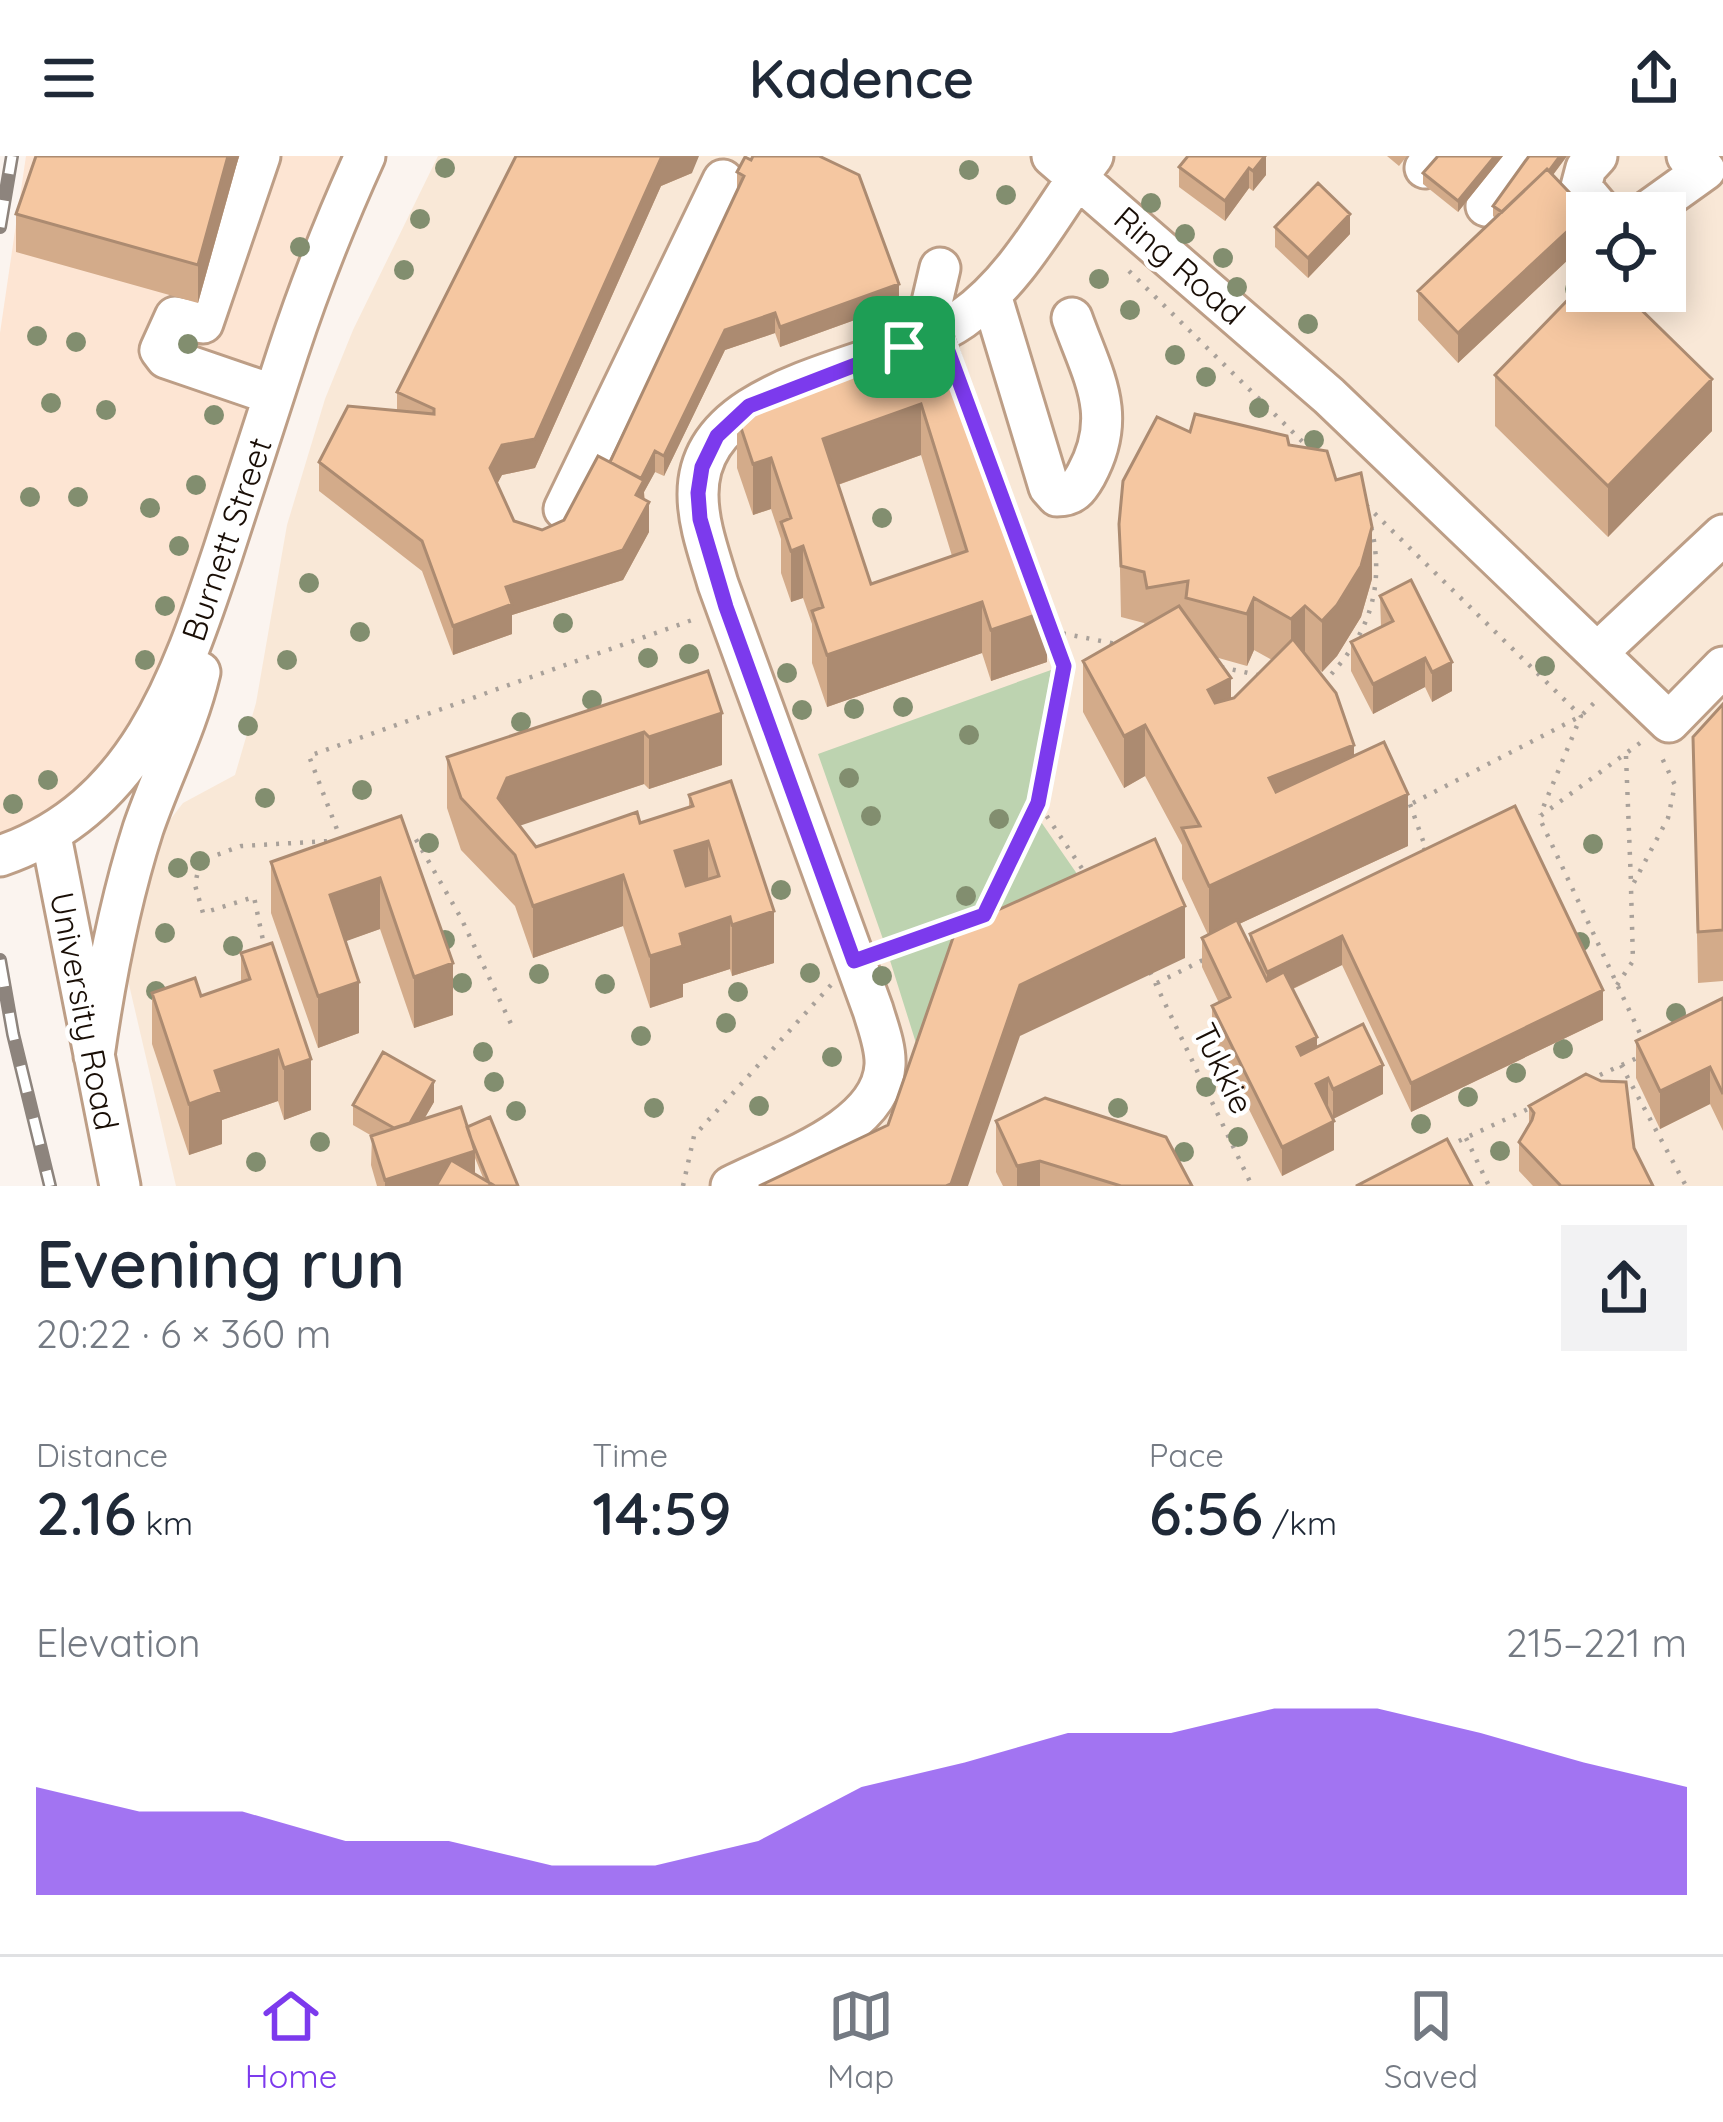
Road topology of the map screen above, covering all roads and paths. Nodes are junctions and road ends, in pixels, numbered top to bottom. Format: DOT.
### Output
graph roads {
  1 [pos="260,156"];
  2 [pos="365,156"];
  3 [pos="1522,156"];
  4 [pos="1598,156"];
  5 [pos="1074,163"];
  6 [pos="1709,167"];
  7 [pos="723,180"];
  8 [pos="1586,192"];
  9 [pos="1675,192"];
  10 [pos="1486,206"];
  11 [pos="940,268"];
  12 [pos="1126,268"];
  13 [pos="991,296"];
  14 [pos="1072,317"];
  15 [pos="904,347"];
  16 [pos="274,395"];
  17 [pos="1324,464"];
  18 [pos="243,492"];
  19 [pos="564,509"];
  20 [pos="1723,535"];
  21 [pos="726,607"];
  22 [pos="1044,610"];
  23 [pos="1052,631"];
  24 [pos="1117,644"];
  25 [pos="1203,662"];
  26 [pos="1609,664"];
  27 [pos="1723,667"];
  28 [pos="1280,677"];
  29 [pos="1310,681"];
  30 [pos="1581,716"];
  31 [pos="1660,728"];
  32 [pos="1626,753"];
  33 [pos="1405,791"];
  34 [pos="1038,803"];
  35 [pos="1410,804"];
  36 [pos="1539,817"];
  37 [pos="400,837"];
  38 [pos="24,847"];
  39 [pos="1406,860"];
  40 [pos="1086,875"];
  41 [pos="1631,888"];
  42 [pos="1219,952"];
  43 [pos="268,960"];
  44 [pos="854,961"];
  45 [pos="1150,972"];
  46 [pos="1156,983"];
  47 [pos="1617,985"];
  48 [pos="512,1026"];
  49 [pos="94,1056"];
  50 [pos="1622,1065"];
  51 [pos="1582,1084"];
  52 [pos="1544,1102"];
  53 [pos="1466,1138"];
  54 [pos="1446,1147"];
  55 [pos="120,1186"];
  56 [pos="683,1186"];
  57 [pos="731,1186"];
  58 [pos="1252,1186"];
  59 [pos="1490,1186"];
  60 [pos="1686,1186"];
  1 -- 16 [label="street"];
  2 -- 16 [label="street, Burnett Street"];
  3 -- 10 [label="street"];
  4 -- 8 [label="street"];
  5 -- 13 [label="street, Ring Road"];
  5 -- 26 [label="street, Ring Road"];
  6 -- 9 [label="street"];
  7 -- 19 [label="street"];
  11 -- 15 [label="street"];
  12 -- 17 [label="path"];
  13 -- 14 [label="street"];
  13 -- 15 [label="street, Ring Road"];
  15 -- 21 [label="street, Ring Road"];
  16 -- 18 [label="street, Burnett Street"];
  18 -- 38 [label="street, Burnett Street"];
  18 -- 49 [label="street"];
  20 -- 26 [label="street"];
  21 -- 43 [label="path"];
  21 -- 44 [label="street, Ring Road"];
  22 -- 23 [label="path"];
  23 -- 24 [label="path"];
  23 -- 34 [label="path"];
  25 -- 28 [label="path"];
  26 -- 30 [label="path"];
  26 -- 31 [label="street, Ring Road"];
  27 -- 31 [label="street"];
  29 -- 30 [label="path"];
  30 -- 35 [label="path"];
  30 -- 36 [label="path"];
  31 -- 32 [label="path"];
  31 -- 41 [label="path"];
  32 -- 36 [label="path"];
  32 -- 41 [label="path"];
  33 -- 35 [label="path"];
  34 -- 40 [label="path"];
  34 -- 44 [label="path"];
  35 -- 39 [label="path"];
  36 -- 47 [label="path"];
  37 -- 48 [label="path"];
  38 -- 49 [label="street, University Road"];
  41 -- 47 [label="path"];
  42 -- 46 [label="path"];
  44 -- 56 [label="path"];
  44 -- 57 [label="street, Ring Road"];
  45 -- 46 [label="path, Tukkie"];
  46 -- 58 [label="path, Tukkie"];
  47 -- 50 [label="path"];
  49 -- 55 [label="street, University Road"];
  50 -- 51 [label="path"];
  50 -- 60 [label="path"];
  52 -- 53 [label="path"];
  53 -- 54 [label="path"];
  53 -- 59 [label="path"];
}
